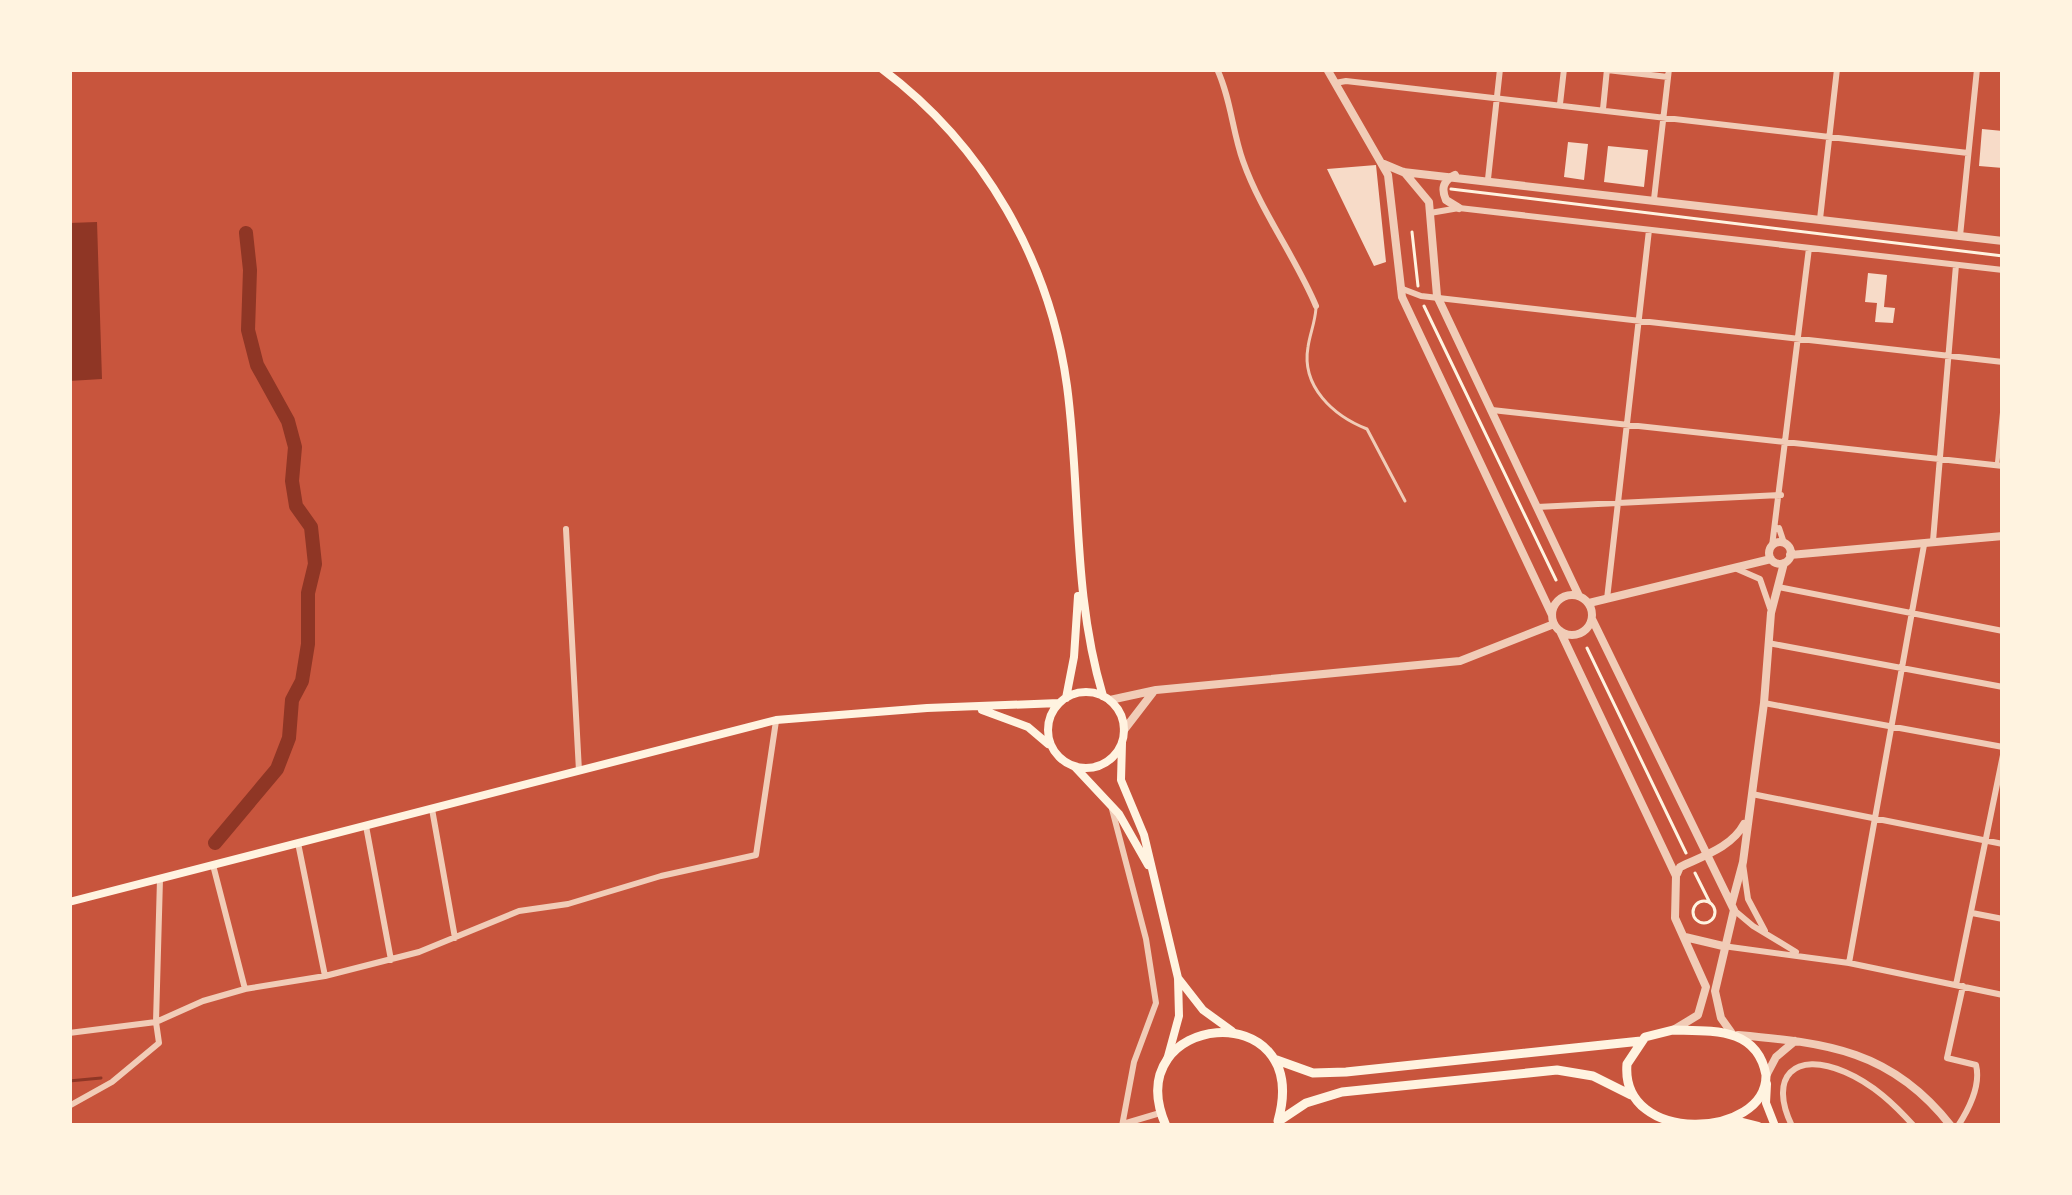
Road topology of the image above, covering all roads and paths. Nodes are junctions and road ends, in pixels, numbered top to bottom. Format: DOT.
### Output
graph roads {
  1 [pos="882,69"];
  2 [pos="1217,69"];
  3 [pos="1327,69"];
  4 [pos="1501,69"];
  5 [pos="1564,69"];
  6 [pos="1607,69"];
  7 [pos="1837,69"];
  8 [pos="1977,69"];
  9 [pos="1669,73"];
  10 [pos="1335,83"];
  11 [pos="1497,97"];
  12 [pos="1560,104"];
  13 [pos="1603,109"];
  14 [pos="1664,117"];
  15 [pos="1829,136"];
  16 [pos="1968,153"];
  17 [pos="1384,164"];
  18 [pos="1403,172"];
  19 [pos="1460,175"];
  20 [pos="1488,179"];
  21 [pos="1418,185"];
  22 [pos="1445,189"];
  23 [pos="1461,190"];
  24 [pos="1392,195"];
  25 [pos="1632,196"];
  26 [pos="1659,200"];
  27 [pos="1459,208"];
  28 [pos="1630,212"];
  29 [pos="1430,213"];
  30 [pos="1663,215"];
  31 [pos="1787,215"];
  32 [pos="1820,219"];
  33 [pos="1838,221"];
  34 [pos="1649,230"];
  35 [pos="1785,230"];
  36 [pos="1412,232"];
  37 [pos="1942,234"];
  38 [pos="1838,236"];
  39 [pos="1960,236"];
  40 [pos="1972,237"];
  41 [pos="2003,241"];
  42 [pos="1783,245"];
  43 [pos="1809,248"];
  44 [pos="1940,249"];
  45 [pos="1834,251"];
  46 [pos="1971,253"];
  47 [pos="2003,256"];
  48 [pos="1938,263"];
  49 [pos="1956,265"];
  50 [pos="1969,266"];
  51 [pos="2003,270"];
  52 [pos="1400,287"];
  53 [pos="1418,288"];
  54 [pos="1437,296"];
  55 [pos="1423,304"];
  56 [pos="1316,307"];
  57 [pos="1638,318"];
  58 [pos="1799,340"];
  59 [pos="1947,356"];
  60 [pos="2003,362"];
  61 [pos="2003,405"];
  62 [pos="1492,410"];
  63 [pos="1626,423"];
  64 [pos="1787,443"];
  65 [pos="1938,459"];
  66 [pos="2000,466"];
  67 [pos="1781,495"];
  68 [pos="1405,501"];
  69 [pos="1616,502"];
  70 [pos="1537,507"];
  71 [pos="566,529"];
  72 [pos="2002,540"];
  73 [pos="1929,545"];
  74 [pos="1779,553"];
  75 [pos="1737,569"];
  76 [pos="1556,580"];
  77 [pos="1079,583"];
  78 [pos="1776,591"];
  79 [pos="1579,596"];
  80 [pos="1607,598"];
  81 [pos="1591,612"];
  82 [pos="1914,612"];
  83 [pos="1771,613"];
  84 [pos="1555,623"];
  85 [pos="2003,631"];
  86 [pos="1768,644"];
  87 [pos="1587,648"];
  88 [pos="1905,668"];
  89 [pos="2003,687"];
  90 [pos="1156,689"];
  91 [pos="1106,698"];
  92 [pos="1063,700"];
  93 [pos="1764,703"];
  94 [pos="975,708"];
  95 [pos="776,720"];
  96 [pos="1894,727"];
  97 [pos="1124,730"];
  98 [pos="1122,743"];
  99 [pos="2003,751"];
  100 [pos="1056,753"];
  101 [pos="1074,766"];
  102 [pos="579,771"];
  103 [pos="1752,794"];
  104 [pos="1111,805"];
  105 [pos="1750,805"];
  106 [pos="432,809"];
  107 [pos="1876,820"];
  108 [pos="366,826"];
  109 [pos="1988,841"];
  110 [pos="298,843"];
  111 [pos="2003,844"];
  112 [pos="1705,854"];
  113 [pos="1690,862"];
  114 [pos="1743,862"];
  115 [pos="213,865"];
  116 [pos="1152,874"];
  117 [pos="1676,876"];
  118 [pos="160,879"];
  119 [pos="69,902"];
  120 [pos="1710,903"];
  121 [pos="1733,907"];
  122 [pos="1714,913"];
  123 [pos="1972,913"];
  124 [pos="2003,920"];
  125 [pos="1722,922"];
  126 [pos="1767,934"];
  127 [pos="1683,937"];
  128 [pos="455,938"];
  129 [pos="1723,946"];
  130 [pos="1805,956"];
  131 [pos="391,960"];
  132 [pos="1850,963"];
  133 [pos="325,976"];
  134 [pos="1178,978"];
  135 [pos="1960,986"];
  136 [pos="245,989"];
  137 [pos="2003,995"];
  138 [pos="156,1022"];
  139 [pos="1673,1030"];
  140 [pos="1232,1031"];
  141 [pos="69,1033"];
  142 [pos="1734,1033"];
  143 [pos="1641,1041"];
  144 [pos="1795,1041"];
  145 [pos="1274,1059"];
  146 [pos="1167,1061"];
  147 [pos="1767,1079"];
  148 [pos="1631,1095"];
  149 [pos="69,1106"];
  150 [pos="1160,1112"];
  151 [pos="1734,1120"];
  152 [pos="1277,1124"];
  153 [pos="1122,1125"];
  154 [pos="1166,1126"];
  155 [pos="1758,1126"];
  156 [pos="1775,1126"];
  157 [pos="1792,1126"];
  158 [pos="1914,1126"];
  159 [pos="1954,1126"];
  1 -- 77 [label="main road"];
  2 -- 56 [label="street"];
  3 -- 10 [label="street"];
  4 -- 11 [label="street"];
  5 -- 12 [label="street"];
  6 -- 9 [label="street"];
  6 -- 13 [label="street"];
  7 -- 15 [label="street"];
  8 -- 16 [label="street"];
  9 -- 14 [label="street"];
  10 -- 11 [label="street"];
  10 -- 17 [label="street"];
  11 -- 12 [label="street"];
  11 -- 20 [label="street"];
  12 -- 13 [label="street"];
  13 -- 14 [label="street"];
  14 -- 15 [label="street"];
  14 -- 26 [label="street"];
  15 -- 16 [label="street"];
  15 -- 32 [label="street"];
  16 -- 39 [label="street"];
  17 -- 18 [label="street"];
  17 -- 24 [label="street"];
  18 -- 19 [label="street"];
  18 -- 21 [label="street"];
  19 -- 20 [label="street"];
  19 -- 22 [label="street"];
  19 -- 23 [label="path"];
  20 -- 25 [label="street"];
  21 -- 24 [label="street"];
  21 -- 29 [label="street"];
  22 -- 23 [label="path"];
  22 -- 27 [label="street"];
  23 -- 28 [label="path"];
  24 -- 52 [label="street"];
  25 -- 26 [label="street"];
  25 -- 28 [label="path"];
  26 -- 30 [label="path"];
  26 -- 31 [label="street"];
  27 -- 29 [label="street"];
  27 -- 34 [label="street"];
  28 -- 30 [label="path"];
  29 -- 54 [label="street"];
  30 -- 35 [label="path"];
  31 -- 32 [label="street"];
  31 -- 35 [label="path"];
  32 -- 33 [label="street"];
  33 -- 37 [label="street"];
  33 -- 38 [label="path"];
  34 -- 42 [label="street"];
  34 -- 57 [label="street"];
  35 -- 38 [label="path"];
  35 -- 42 [label="path"];
  36 -- 53 [label="path"];
  37 -- 39 [label="street"];
  37 -- 44 [label="path"];
  38 -- 44 [label="path"];
  38 -- 45 [label="path"];
  39 -- 40 [label="street"];
  40 -- 41 [label="street"];
  40 -- 46 [label="path"];
  42 -- 43 [label="street"];
  43 -- 45 [label="street"];
  43 -- 58 [label="street"];
  44 -- 46 [label="path"];
  44 -- 48 [label="path"];
  45 -- 48 [label="street"];
  46 -- 47 [label="path"];
  46 -- 50 [label="path"];
  48 -- 49 [label="street"];
  49 -- 50 [label="street"];
  49 -- 59 [label="street"];
  50 -- 51 [label="street"];
  52 -- 54 [label="street"];
  52 -- 84 [label="street"];
  54 -- 57 [label="street"];
  54 -- 62 [label="street"];
  55 -- 76 [label="path"];
  56 -- 68 [label="lane"];
  57 -- 58 [label="street"];
  57 -- 63 [label="street"];
  58 -- 59 [label="street"];
  58 -- 64 [label="street"];
  59 -- 60 [label="street"];
  59 -- 65 [label="street"];
  61 -- 66 [label="street"];
  62 -- 63 [label="street"];
  62 -- 70 [label="street"];
  63 -- 64 [label="street"];
  63 -- 69 [label="street"];
  64 -- 65 [label="street"];
  64 -- 67 [label="street"];
  65 -- 66 [label="street"];
  65 -- 73 [label="street"];
  67 -- 69 [label="street"];
  67 -- 74 [label="street"];
  69 -- 70 [label="street"];
  69 -- 80 [label="street"];
  70 -- 79 [label="street"];
  71 -- 102 [label="street"];
  72 -- 73 [label="street"];
  73 -- 74 [label="street"];
  73 -- 82 [label="street"];
  74 -- 75 [label="street"];
  74 -- 78 [label="street"];
  75 -- 80 [label="street"];
  75 -- 83 [label="street"];
  77 -- 91 [label="main road"];
  77 -- 92 [label="main road"];
  78 -- 82 [label="street"];
  78 -- 83 [label="street"];
  79 -- 81 [label="street"];
  79 -- 84 [label="street"];
  80 -- 81 [label="street"];
  81 -- 84 [label="street"];
  81 -- 112 [label="street"];
  82 -- 85 [label="street"];
  82 -- 88 [label="street"];
  83 -- 86 [label="street"];
  84 -- 90 [label="street"];
  84 -- 117 [label="street"];
  86 -- 88 [label="street"];
  86 -- 93 [label="street"];
  87 -- 113 [label="path"];
  88 -- 89 [label="street"];
  88 -- 96 [label="street"];
  90 -- 91 [label="street"];
  90 -- 97 [label="street"];
  91 -- 92 [label="main road"];
  91 -- 97 [label="main road"];
  92 -- 94 [label="main road"];
  92 -- 100 [label="main road"];
  93 -- 96 [label="street"];
  93 -- 103 [label="street"];
  94 -- 95 [label="main road"];
  94 -- 100 [label="main road"];
  95 -- 102 [label="main road"];
  95 -- 128 [label="street"];
  96 -- 99 [label="street"];
  96 -- 107 [label="street"];
  97 -- 98 [label="main road"];
  98 -- 101 [label="main road"];
  98 -- 116 [label="main road"];
  99 -- 109 [label="street"];
  100 -- 101 [label="main road"];
  101 -- 104 [label="main road"];
  102 -- 106 [label="main road"];
  103 -- 105 [label="street"];
  103 -- 107 [label="street"];
  104 -- 116 [label="main road"];
  104 -- 153 [label="street"];
  105 -- 112 [label="street"];
  105 -- 114 [label="street"];
  106 -- 108 [label="main road"];
  106 -- 128 [label="street"];
  107 -- 109 [label="street"];
  107 -- 132 [label="street"];
  108 -- 110 [label="main road"];
  108 -- 131 [label="street"];
  109 -- 111 [label="street"];
  109 -- 123 [label="street"];
  110 -- 115 [label="main road"];
  110 -- 133 [label="street"];
  112 -- 113 [label="street"];
  112 -- 121 [label="street"];
  113 -- 117 [label="street"];
  113 -- 120 [label="path"];
  114 -- 121 [label="street"];
  114 -- 126 [label="street"];
  115 -- 118 [label="main road"];
  115 -- 136 [label="street"];
  116 -- 134 [label="main road"];
  117 -- 127 [label="street"];
  118 -- 119 [label="main road"];
  118 -- 138 [label="street"];
  120 -- 122 [label="path"];
  120 -- 122 [label="path"];
  121 -- 126 [label="street"];
  121 -- 129 [label="street"];
  122 -- 125 [label="path"];
  123 -- 124 [label="street"];
  123 -- 135 [label="street"];
  126 -- 130 [label="street"];
  127 -- 129 [label="street"];
  127 -- 139 [label="street"];
  128 -- 131 [label="street"];
  129 -- 130 [label="street"];
  129 -- 142 [label="street"];
  130 -- 132 [label="street"];
  131 -- 133 [label="street"];
  132 -- 135 [label="street"];
  133 -- 136 [label="street"];
  134 -- 140 [label="main road"];
  134 -- 146 [label="main road"];
  135 -- 137 [label="street"];
  135 -- 159 [label="street"];
  136 -- 138 [label="street"];
  138 -- 141 [label="street"];
  138 -- 149 [label="street"];
  139 -- 142 [label="main road"];
  139 -- 143 [label="main road"];
  140 -- 145 [label="main road"];
  140 -- 146 [label="main road"];
  142 -- 144 [label="street"];
  142 -- 147 [label="main road"];
  143 -- 145 [label="main road"];
  143 -- 148 [label="main road"];
  144 -- 147 [label="street"];
  144 -- 159 [label="street"];
  145 -- 152 [label="main road"];
  146 -- 150 [label="main road"];
  147 -- 151 [label="main road"];
  147 -- 156 [label="main road"];
  148 -- 151 [label="main road"];
  148 -- 152 [label="main road"];
  150 -- 153 [label="street"];
  150 -- 154 [label="main road"];
  151 -- 155 [label="main road"];
  157 -- 158 [label="street"];
}
